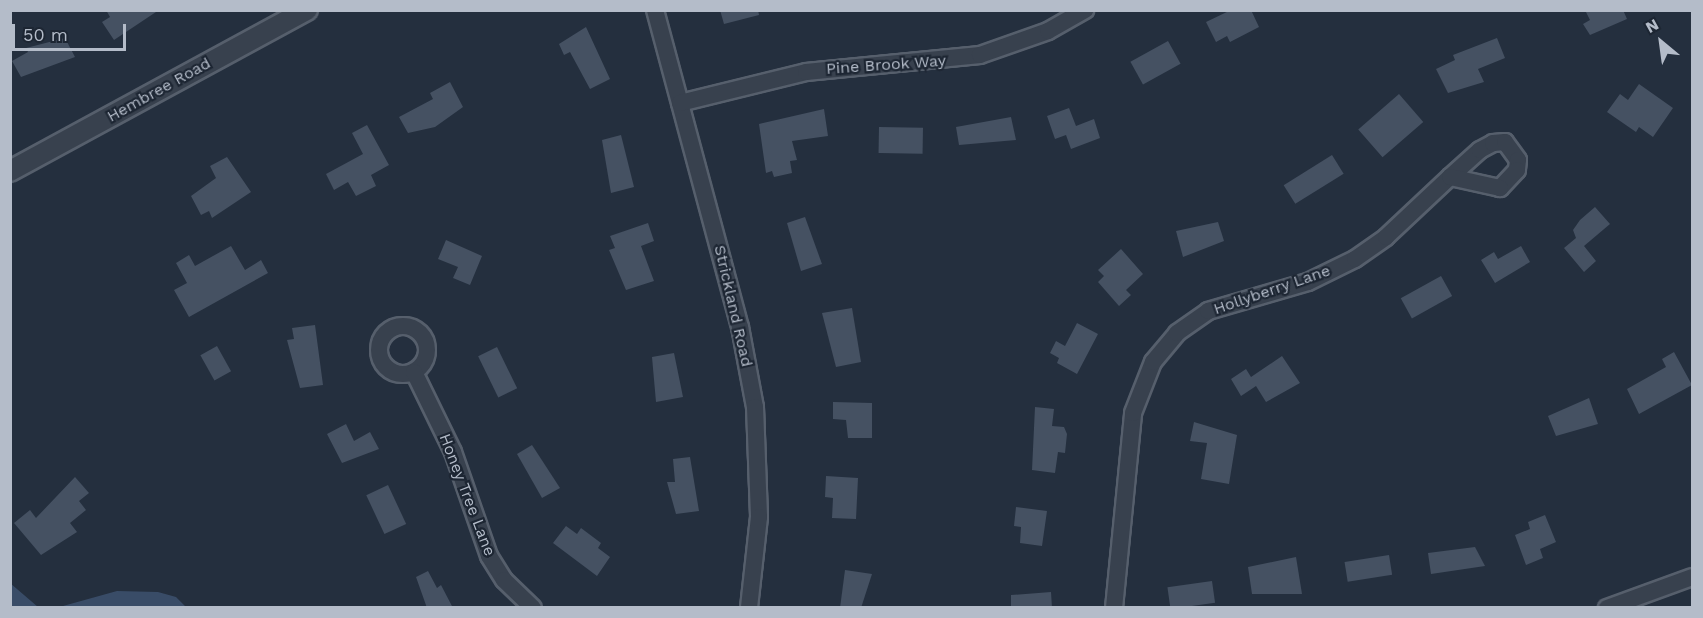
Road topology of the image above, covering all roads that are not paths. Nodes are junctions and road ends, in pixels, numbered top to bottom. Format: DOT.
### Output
graph roads {
  1 [pos="308,10"];
  2 [pos="655,10"];
  3 [pos="1085,10"];
  4 [pos="680,103"];
  5 [pos="10,171"];
  6 [pos="1450,177"];
  7 [pos="414,372"];
  8 [pos="1692,577"];
  9 [pos="533,608"];
  10 [pos="749,608"];
  11 [pos="1114,608"];
  12 [pos="1607,608"];
  1 -- 5 [label="street, Hembree Road"];
  2 -- 4 [label="street, Strickland Road"];
  3 -- 4 [label="street, Pine Brook Way"];
  4 -- 10 [label="street, Strickland Road"];
  6 -- 11 [label="street, Hollyberry Lane"];
  7 -- 9 [label="street, Honey Tree Lane"];
  8 -- 12 [label="street"];
}
